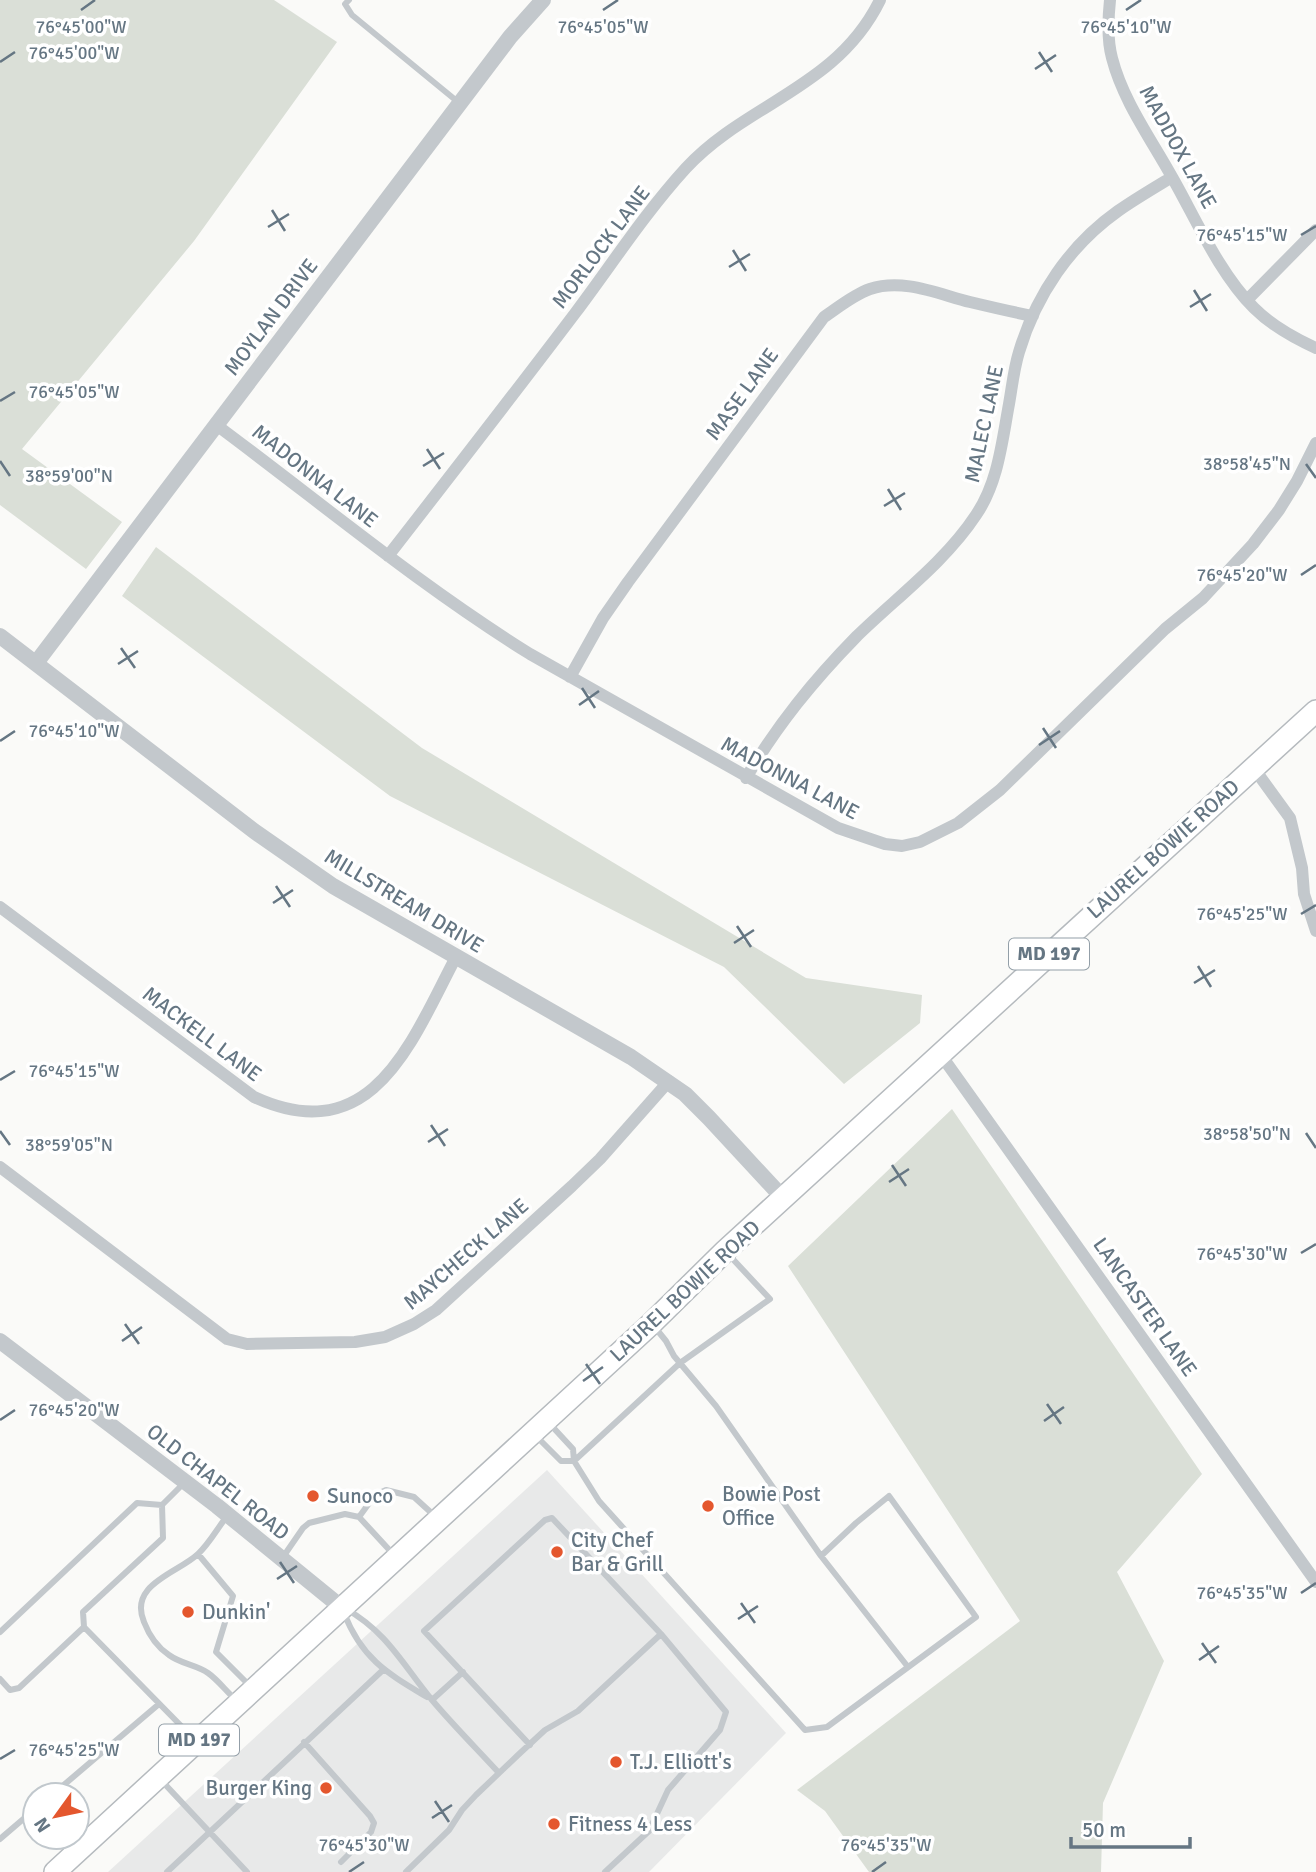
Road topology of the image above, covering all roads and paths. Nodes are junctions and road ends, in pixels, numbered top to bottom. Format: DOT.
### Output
graph roads {
  1 [pos="349,0"];
  2 [pos="543,0"];
  3 [pos="880,0"];
  4 [pos="1110,0"];
  5 [pos="460,104"];
  6 [pos="1172,177"];
  7 [pos="1316,230"];
  8 [pos="1247,300"];
  9 [pos="1033,316"];
  10 [pos="1316,348"];
  11 [pos="215,424"];
  12 [pos="1316,443"];
  13 [pos="388,556"];
  14 [pos="0,636"];
  15 [pos="36,663"];
  16 [pos="570,677"];
  17 [pos="1316,711"];
  18 [pos="1253,767"];
  19 [pos="746,778"];
  20 [pos="0,907"];
  21 [pos="1313,915"];
  22 [pos="1316,931"];
  23 [pos="456,957"];
  24 [pos="941,1055"];
  25 [pos="669,1081"];
  26 [pos="0,1167"];
  27 [pos="784,1199"];
  28 [pos="726,1251"];
  29 [pos="651,1324"];
  30 [pos="0,1341"];
  31 [pos="680,1363"];
  32 [pos="539,1426"];
  33 [pos="574,1461"];
  34 [pos="185,1482"];
  35 [pos="162,1505"];
  36 [pos="228,1515"];
  37 [pos="359,1517"];
  38 [pos="437,1518"];
  39 [pos="198,1554"];
  40 [pos="821,1556"];
  41 [pos="396,1557"];
  42 [pos="282,1558"];
  43 [pos="1316,1583"];
  44 [pos="341,1607"];
  45 [pos="84,1627"];
  46 [pos="0,1632"];
  47 [pos="660,1634"];
  48 [pos="908,1667"];
  49 [pos="383,1670"];
  50 [pos="463,1672"];
  51 [pos="0,1679"];
  52 [pos="246,1696"];
  53 [pos="432,1700"];
  54 [pos="159,1704"];
  55 [pos="197,1742"];
  56 [pos="304,1742"];
  57 [pos="530,1745"];
  58 [pos="499,1773"];
  59 [pos="158,1778"];
  60 [pos="68,1781"];
  61 [pos="21,1822"];
  62 [pos="210,1832"];
  63 [pos="0,1839"];
  64 [pos="341,1862"];
  65 [pos="55,1872"];
  66 [pos="167,1872"];
  67 [pos="247,1872"];
  68 [pos="406,1872"];
  69 [pos="606,1872"];
  1 -- 5 [label="lane"];
  2 -- 5 [label="street, MOYLAN DRIVE"];
  3 -- 13 [label="street, MORLOCK LANE"];
  4 -- 6 [label="street, MADDOX LANE"];
  5 -- 11 [label="street, MOYLAN DRIVE"];
  6 -- 8 [label="street, MADDOX LANE"];
  6 -- 9 [label="street, MALEC LANE"];
  7 -- 8 [label="street"];
  8 -- 10 [label="street, MADDOX LANE"];
  9 -- 16 [label="street, MASE LANE"];
  9 -- 19 [label="street, MALEC LANE"];
  11 -- 13 [label="street, MADONNA LANE"];
  11 -- 15 [label="street, MOYLAN DRIVE"];
  12 -- 19 [label="street, MADONNA LANE"];
  13 -- 16 [label="street, MADONNA LANE"];
  14 -- 15 [label="street, MILLSTREAM DRIVE"];
  15 -- 23 [label="street, MILLSTREAM DRIVE"];
  16 -- 19 [label="street, MADONNA LANE"];
  17 -- 18 [label="main road, LAUREL BOWIE ROAD / MD 197"];
  18 -- 21 [label="street"];
  18 -- 24 [label="main road, LAUREL BOWIE ROAD / MD 197"];
  20 -- 23 [label="street, MACKELL LANE"];
  21 -- 22 [label="street"];
  23 -- 25 [label="street, MILLSTREAM DRIVE"];
  24 -- 27 [label="main road, LAUREL BOWIE ROAD / MD 197"];
  24 -- 43 [label="street, LANCASTER LANE"];
  25 -- 26 [label="street, MAYCHECK LANE"];
  25 -- 27 [label="street, MILLSTREAM DRIVE"];
  27 -- 28 [label="main road, LAUREL BOWIE ROAD / MD 197"];
  28 -- 29 [label="main road, LAUREL BOWIE ROAD / MD 197"];
  28 -- 31 [label="lane"];
  29 -- 31 [label="lane"];
  29 -- 32 [label="main road, LAUREL BOWIE ROAD / MD 197"];
  30 -- 34 [label="street, OLD CHAPEL ROAD"];
  31 -- 33 [label="lane"];
  31 -- 40 [label="lane"];
  32 -- 33 [label="lane"];
  32 -- 33 [label="lane"];
  32 -- 38 [label="main road, LAUREL BOWIE ROAD / MD 197"];
  33 -- 48 [label="lane"];
  34 -- 35 [label="lane"];
  34 -- 36 [label="street, OLD CHAPEL ROAD"];
  35 -- 45 [label="lane"];
  35 -- 46 [label="lane"];
  36 -- 39 [label="lane"];
  36 -- 42 [label="street, OLD CHAPEL ROAD"];
  37 -- 38 [label="lane"];
  37 -- 41 [label="lane"];
  37 -- 42 [label="lane"];
  38 -- 41 [label="main road, LAUREL BOWIE ROAD / MD 197"];
  39 -- 52 [label="lane"];
  39 -- 52 [label="lane"];
  40 -- 48 [label="lane"];
  40 -- 48 [label="lane"];
  41 -- 44 [label="main road, LAUREL BOWIE ROAD / MD 197"];
  42 -- 44 [label="street, OLD CHAPEL ROAD"];
  44 -- 49 [label="lane"];
  44 -- 52 [label="main road, LAUREL BOWIE ROAD / MD 197"];
  44 -- 53 [label="lane"];
  45 -- 51 [label="lane"];
  45 -- 54 [label="lane"];
  47 -- 50 [label="lane"];
  47 -- 57 [label="lane"];
  47 -- 69 [label="lane"];
  49 -- 53 [label="lane"];
  49 -- 56 [label="lane"];
  50 -- 53 [label="lane"];
  50 -- 57 [label="lane"];
  52 -- 55 [label="main road, LAUREL BOWIE ROAD / MD 197"];
  53 -- 58 [label="lane"];
  54 -- 55 [label="lane"];
  54 -- 60 [label="lane"];
  55 -- 59 [label="main road, LAUREL BOWIE ROAD / MD 197"];
  56 -- 62 [label="lane"];
  56 -- 64 [label="lane"];
  57 -- 58 [label="lane"];
  58 -- 68 [label="lane"];
  59 -- 62 [label="lane"];
  59 -- 65 [label="main road, LAUREL BOWIE ROAD / MD 197"];
  61 -- 63 [label="lane"];
  62 -- 66 [label="lane"];
  62 -- 67 [label="lane"];
}
